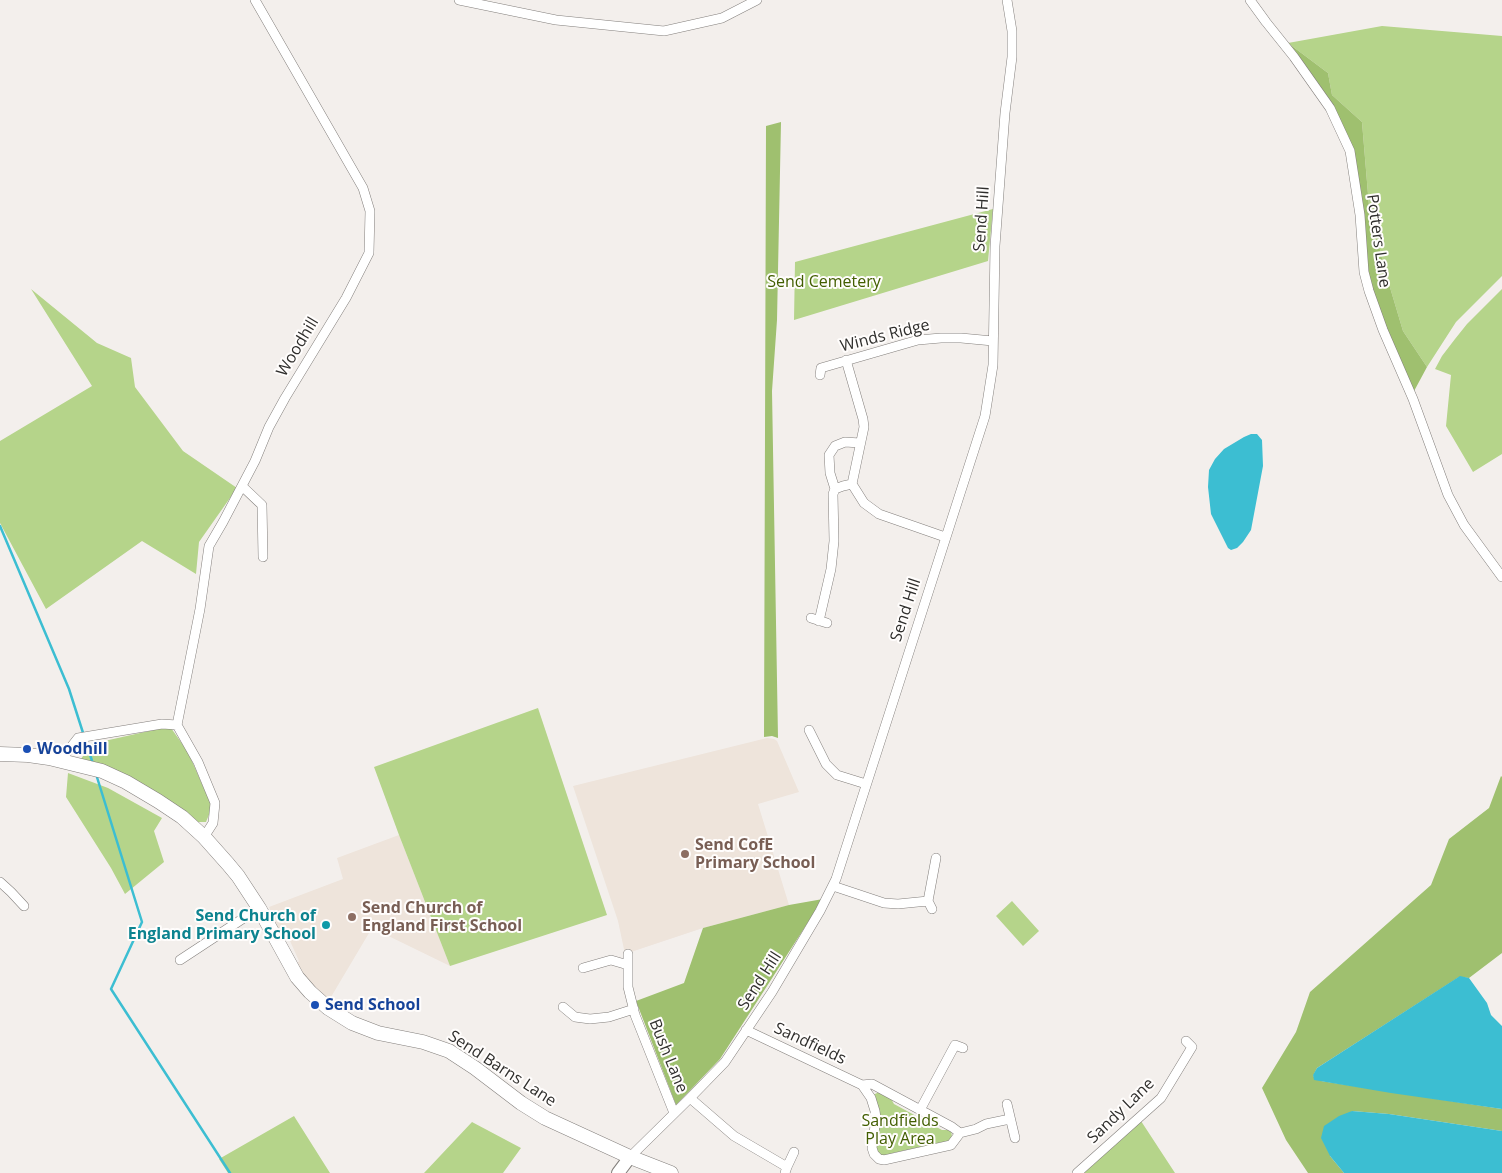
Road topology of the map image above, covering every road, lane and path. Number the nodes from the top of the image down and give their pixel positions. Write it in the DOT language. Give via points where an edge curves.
graph roads {
  1 [pos="255,0"];
  2 [pos="459,0"];
  3 [pos="757,0"];
  4 [pos="1007,0"];
  5 [pos="1250,0"];
  6 [pos="993,341"];
  7 [pos="846,360"];
  8 [pos="820,375"];
  9 [pos="860,443"];
  10 [pos="852,484"];
  11 [pos="242,486"];
  12 [pos="835,489"];
  13 [pos="945,537"];
  14 [pos="263,557"];
  15 [pos="1502,578"];
  16 [pos="819,621"];
  17 [pos="177,725"];
  18 [pos="809,730"];
  19 [pos="0,754"];
  20 [pos="60,761"];
  21 [pos="866,784"];
  22 [pos="204,837"];
  23 [pos="936,858"];
  24 [pos="0,882"];
  25 [pos="839,891"];
  26 [pos="24,906"];
  27 [pos="258,908"];
  28 [pos="628,954"];
  29 [pos="180,960"];
  30 [pos="628,965"];
  31 [pos="583,968"];
  32 [pos="563,1007"];
  33 [pos="634,1009"];
  34 [pos="746,1030"];
  35 [pos="1186,1041"];
  36 [pos="955,1045"];
  37 [pos="862,1085"];
  38 [pos="690,1098"];
  39 [pos="1006,1104"];
  40 [pos="920,1110"];
  41 [pos="674,1113"];
  42 [pos="1010,1119"];
  43 [pos="960,1133"];
  44 [pos="1015,1138"];
  45 [pos="794,1152"];
  46 [pos="630,1157"];
  47 [pos="786,1170"];
  48 [pos="618,1173"];
  49 [pos="671,1173"];
  50 [pos="1077,1173"];
  1 -- 11 [label="street, Woodhill" via="363,188 370,220 368,253 346,298 269,427"];
  2 -- 3 [label="street" via="556,20 664,31 722,18"];
  4 -- 6 [label="street, Send Hill" via="1012,57 995,246"];
  5 -- 15 [label="street, Potters Lane" via="1330,108 1350,151 1369,291 1448,495 1464,525"];
  6 -- 7 [label="street, Winds Ridge" via="961,338 918,340"];
  6 -- 13 [label="street, Send Hill" via="993,365 985,416"];
  7 -- 8 [label="street, Winds Ridge" via="821,368"];
  7 -- 9 [label="street" via="863,419"];
  9 -- 10 [label="street"];
  9 -- 12 [label="street" via="845,442 835,446 829,455"];
  10 -- 12 [label="street"];
  10 -- 13 [label="street" via="864,502 879,514"];
  11 -- 14 [label="street" via="262,505"];
  11 -- 17 [label="street, Woodhill" via="209,546"];
  12 -- 16 [label="street" via="831,569"];
  13 -- 21 [label="street, Send Hill"];
  17 -- 20 [label="street" via="162,724 79,738"];
  17 -- 22 [label="street" via="198,762 215,803 213,823"];
  18 -- 21 [label="street" via="821,756 837,775"];
  19 -- 20 [label="main road, Send Barns Lane"];
  20 -- 22 [label="main road, Send Barns Lane" via="126,782 182,817"];
  21 -- 25 [label="street, Send Hill"];
  22 -- 27 [label="main road, Send Barns Lane" via="238,876"];
  23 -- 25 [label="street" via="930,905 884,903"];
  24 -- 26 [label="street"];
  25 -- 34 [label="street, Send Hill" via="820,911"];
  27 -- 29 [label="street"];
  27 -- 46 [label="main road, Send Barns Lane" via="297,977 328,1008 352,1023 378,1033 449,1051 521,1104"];
  28 -- 30 [label="street, Bush Lane"];
  30 -- 31 [label="street" via="611,960"];
  30 -- 33 [label="street, Bush Lane" via="628,987"];
  32 -- 33 [label="street, Bush Lane" via="575,1017 590,1019"];
  33 -- 41 [label="street, Bush Lane"];
  34 -- 37 [label="street, Sandfields"];
  34 -- 38 [label="street, Send Hill" via="725,1062"];
  35 -- 50 [label="street, Sandy Lane" via="1192,1047 1161,1098"];
  36 -- 40 [label="street"];
  37 -- 40 [label="street, Sandfields" via="872,1084"];
  37 -- 43 [label="street" via="875,1111 872,1148 879,1159 951,1145"];
  38 -- 41 [label="street, Send Hill"];
  38 -- 47 [label="street" via="734,1136"];
  39 -- 42 [label="street"];
  40 -- 43 [label="street, Sandfields"];
  41 -- 46 [label="street, Send Hill"];
  42 -- 43 [label="street"];
  42 -- 44 [label="street"];
  45 -- 47 [label="street"];
  46 -- 48 [label="main road"];
  46 -- 49 [label="main road, Send Barns Lane"];
}
